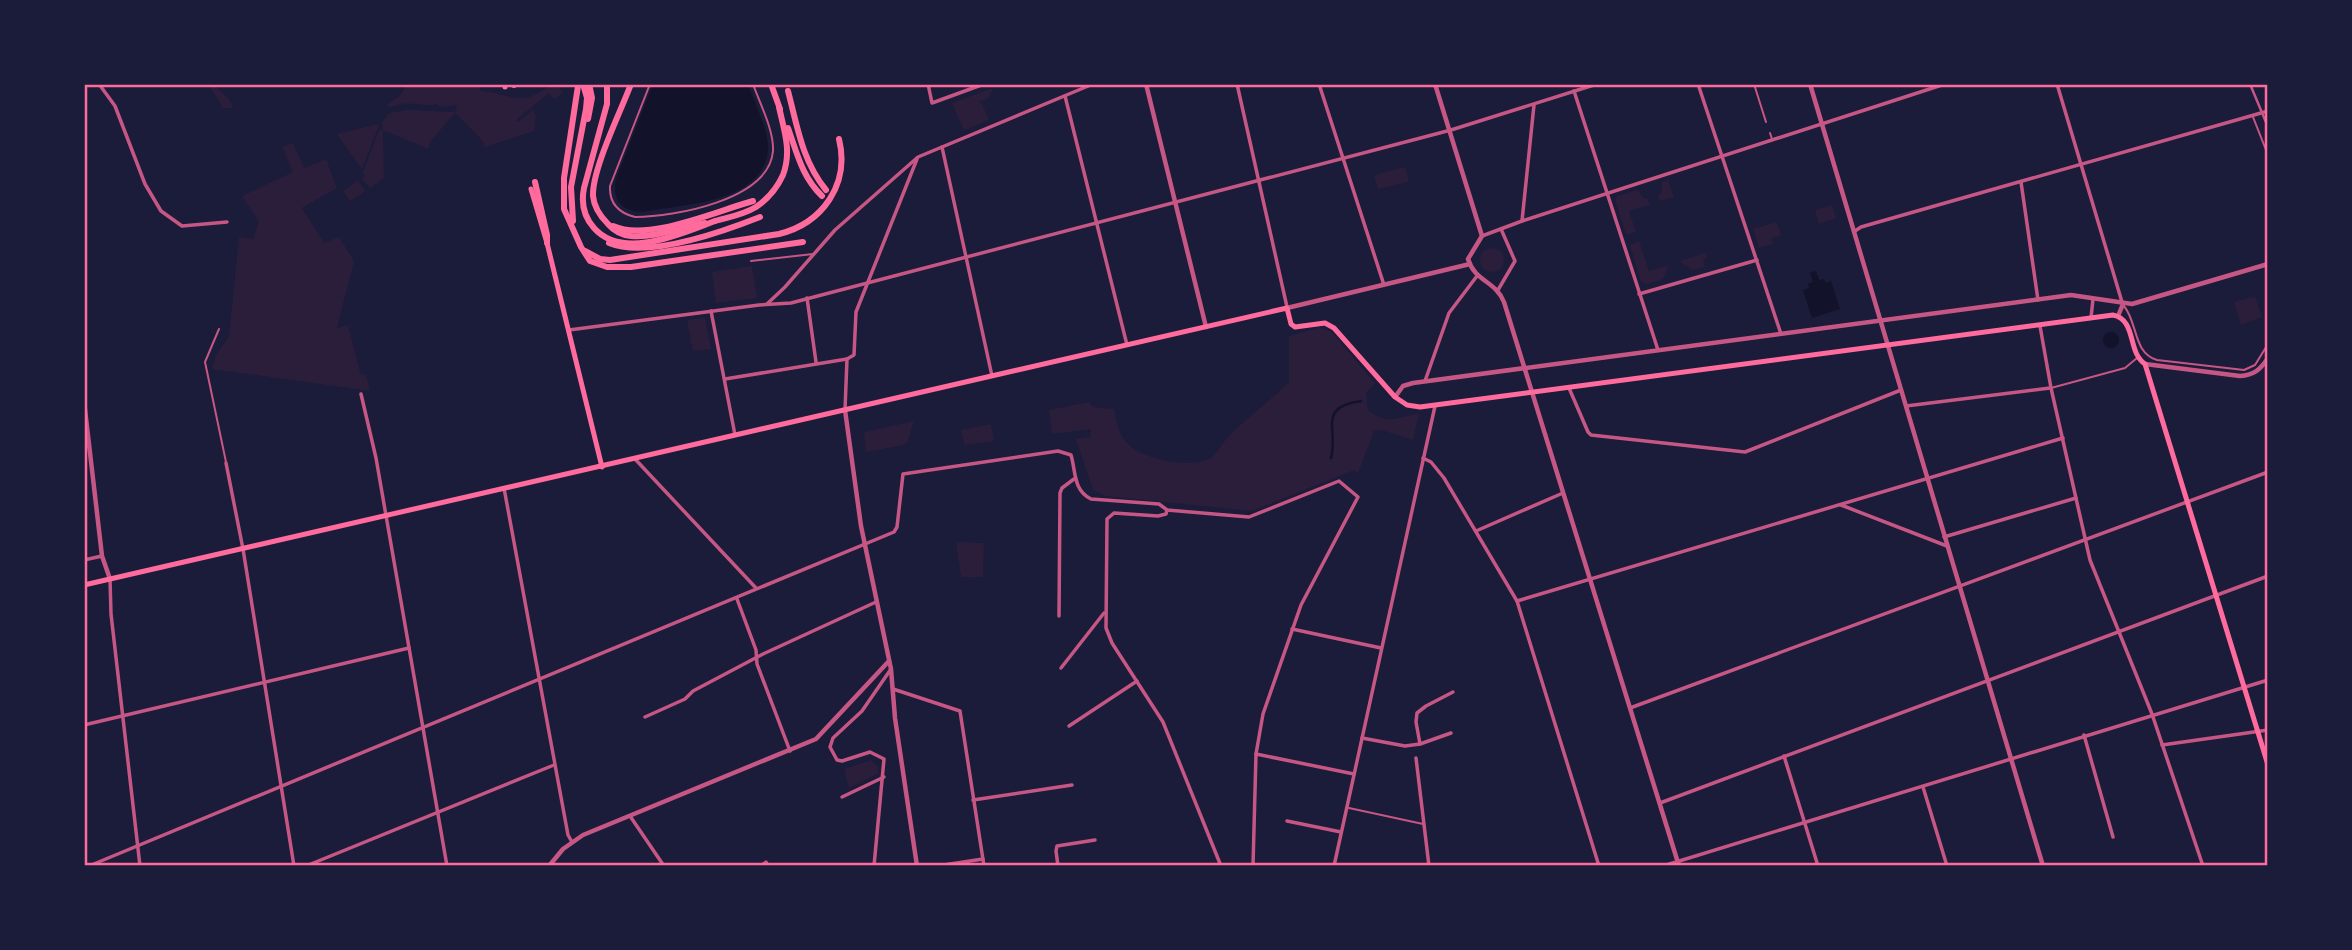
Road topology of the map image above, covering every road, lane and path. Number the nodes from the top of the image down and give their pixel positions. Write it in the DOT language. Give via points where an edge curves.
graph roads {
  1 [pos="99,84"];
  2 [pos="589,84"];
  3 [pos="607,84"];
  4 [pos="632,84"];
  5 [pos="650,84"];
  6 [pos="753,84"];
  7 [pos="771,84"];
  8 [pos="928,84"];
  9 [pos="984,84"];
  10 [pos="1093,84"];
  11 [pos="1146,84"];
  12 [pos="1237,84"];
  13 [pos="1319,84"];
  14 [pos="1435,84"];
  15 [pos="1597,84"];
  16 [pos="1698,84"];
  17 [pos="1754,84"];
  18 [pos="1810,84"];
  19 [pos="1945,84"];
  20 [pos="2057,84"];
  21 [pos="2250,84"];
  22 [pos="581,85"];
  23 [pos="788,90"];
  24 [pos="1574,91"];
  25 [pos="1065,95"];
  26 [pos="1534,104"];
  27 [pos="779,107"];
  28 [pos="2268,111"];
  29 [pos="2262,113"];
  30 [pos="2252,116"];
  31 [pos="1766,122"];
  32 [pos="1822,125"];
  33 [pos="2268,127"];
  34 [pos="1449,129"];
  35 [pos="1770,133"];
  36 [pos="839,139"];
  37 [pos="581,141"];
  38 [pos="1772,141"];
  39 [pos="942,147"];
  40 [pos="605,150"];
  41 [pos="2268,155"];
  42 [pos="1723,156"];
  43 [pos="918,157"];
  44 [pos="1342,158"];
  45 [pos="2082,165"];
  46 [pos="1258,180"];
  47 [pos="2021,181"];
  48 [pos="533,186"];
  49 [pos="584,188"];
  50 [pos="1608,194"];
  51 [pos="753,201"];
  52 [pos="1175,202"];
  53 [pos="760,217"];
  54 [pos="603,220"];
  55 [pos="1522,221"];
  56 [pos="227,222"];
  57 [pos="714,222"];
  58 [pos="1097,222"];
  59 [pos="573,226"];
  60 [pos="1502,229"];
  61 [pos="1855,231"];
  62 [pos="599,233"];
  63 [pos="1482,236"];
  64 [pos="803,242"];
  65 [pos="547,243"];
  66 [pos="581,247"];
  67 [pos="814,253"];
  68 [pos="965,257"];
  69 [pos="1757,260"];
  70 [pos="751,261"];
  71 [pos="1469,264"];
  72 [pos="2268,264"];
  73 [pos="1477,276"];
  74 [pos="867,283"];
  75 [pos="1384,285"];
  76 [pos="1498,290"];
  77 [pos="1639,294"];
  78 [pos="807,298"];
  79 [pos="2093,299"];
  80 [pos="2038,300"];
  81 [pos="766,304"];
  82 [pos="2123,304"];
  83 [pos="1287,308"];
  84 [pos="711,311"];
  85 [pos="2118,316"];
  86 [pos="2091,318"];
  87 [pos="1881,321"];
  88 [pos="2040,326"];
  89 [pos="1206,327"];
  90 [pos="219,329"];
  91 [pos="569,330"];
  92 [pos="1781,334"];
  93 [pos="2268,344"];
  94 [pos="1127,345"];
  95 [pos="1889,346"];
  96 [pos="1658,350"];
  97 [pos="2138,357"];
  98 [pos="2268,358"];
  99 [pos="847,359"];
  100 [pos="817,362"];
  101 [pos="2145,363"];
  102 [pos="1524,368"];
  103 [pos="992,376"];
  104 [pos="724,379"];
  105 [pos="1425,381"];
  106 [pos="1569,388"];
  107 [pos="2051,388"];
  108 [pos="1901,390"];
  109 [pos="1531,393"];
  110 [pos="361,394"];
  111 [pos="1395,397"];
  112 [pos="84,401"];
  113 [pos="1435,406"];
  114 [pos="1906,406"];
  115 [pos="84,408"];
  116 [pos="845,410"];
  117 [pos="734,435"];
  118 [pos="2063,438"];
  119 [pos="1423,458"];
  120 [pos="635,459"];
  121 [pos="226,463"];
  122 [pos="602,467"];
  123 [pos="2268,472"];
  124 [pos="1927,477"];
  125 [pos="1074,479"];
  126 [pos="504,488"];
  127 [pos="1563,493"];
  128 [pos="2076,498"];
  129 [pos="2187,502"];
  130 [pos="1839,504"];
  131 [pos="1167,509"];
  132 [pos="386,515"];
  133 [pos="1476,531"];
  134 [pos="1944,537"];
  135 [pos="2086,541"];
  136 [pos="865,544"];
  137 [pos="1947,546"];
  138 [pos="243,549"];
  139 [pos="102,556"];
  140 [pos="84,560"];
  141 [pos="2268,576"];
  142 [pos="110,579"];
  143 [pos="1590,580"];
  144 [pos="84,585"];
  145 [pos="1960,587"];
  146 [pos="756,588"];
  147 [pos="2216,596"];
  148 [pos="737,599"];
  149 [pos="1517,601"];
  150 [pos="876,602"];
  151 [pos="1105,611"];
  152 [pos="1059,616"];
  153 [pos="1292,629"];
  154 [pos="2118,632"];
  155 [pos="409,648"];
  156 [pos="1381,648"];
  157 [pos="757,658"];
  158 [pos="889,660"];
  159 [pos="1061,668"];
  160 [pos="891,669"];
  161 [pos="539,680"];
  162 [pos="2268,680"];
  163 [pos="1137,681"];
  164 [pos="1988,681"];
  165 [pos="263,682"];
  166 [pos="2244,687"];
  167 [pos="892,689"];
  168 [pos="1453,692"];
  169 [pos="1630,708"];
  170 [pos="2152,714"];
  171 [pos="121,715"];
  172 [pos="645,717"];
  173 [pos="84,725"];
  174 [pos="422,726"];
  175 [pos="1069,726"];
  176 [pos="2258,730"];
  177 [pos="2268,730"];
  178 [pos="1451,733"];
  179 [pos="2084,735"];
  180 [pos="1362,738"];
  181 [pos="1420,744"];
  182 [pos="2162,745"];
  183 [pos="790,751"];
  184 [pos="1256,754"];
  185 [pos="1784,757"];
  186 [pos="2011,757"];
  187 [pos="1416,758"];
  188 [pos="554,765"];
  189 [pos="2268,765"];
  190 [pos="1354,774"];
  191 [pos="884,777"];
  192 [pos="280,785"];
  193 [pos="1072,785"];
  194 [pos="1923,786"];
  195 [pos="842,797"];
  196 [pos="974,800"];
  197 [pos="1660,803"];
  198 [pos="1347,808"];
  199 [pos="438,812"];
  200 [pos="630,816"];
  201 [pos="1287,821"];
  202 [pos="1804,823"];
  203 [pos="1424,824"];
  204 [pos="1341,832"];
  205 [pos="2113,836"];
  206 [pos="1095,840"];
  207 [pos="572,842"];
  208 [pos="137,845"];
  209 [pos="983,859"];
  210 [pos="767,864"];
  211 [pos="1679,864"];
  212 [pos="89,866"];
  213 [pos="140,866"];
  214 [pos="294,866"];
  215 [pos="306,866"];
  216 [pos="447,866"];
  217 [pos="549,866"];
  218 [pos="664,866"];
  219 [pos="761,866"];
  220 [pos="874,866"];
  221 [pos="918,866"];
  222 [pos="937,866"];
  223 [pos="984,866"];
  224 [pos="1058,866"];
  225 [pos="1221,866"];
  226 [pos="1253,866"];
  227 [pos="1334,866"];
  228 [pos="1429,866"];
  229 [pos="1599,866"];
  230 [pos="1663,866"];
  231 [pos="1818,866"];
  232 [pos="1947,866"];
  233 [pos="2043,866"];
  234 [pos="2203,866"];
  1 -- 56 [label="street" via="115,106 145,184 161,211 182,226"];
  2 -- 37 [label="highway" via="592,103"];
  3 -- 49 [label="highway" via="607,104"];
  4 -- 40 [label="highway"];
  5 -- 6 [label="lane" via="610,187 614,205 635,217 722,201 762,177 770,163 772,143"];
  7 -- 27 [label="highway"];
  8 -- 9 [label="street" via="932,103"];
  10 -- 25 [label="street"];
  11 -- 52 [label="street"];
  12 -- 46 [label="street"];
  13 -- 44 [label="street"];
  14 -- 34 [label="street"];
  15 -- 24 [label="street"];
  16 -- 42 [label="street"];
  17 -- 31 [label="lane"];
  18 -- 32 [label="street"];
  19 -- 32 [label="street"];
  20 -- 45 [label="street"];
  21 -- 29 [label="street"];
  22 -- 37 [label="highway" via="587,98"];
  22 -- 59 [label="highway" via="563,190 564,209"];
  23 -- 27 [label="highway" via="805,154 824,193 809,182"];
  24 -- 26 [label="street"];
  24 -- 50 [label="street"];
  25 -- 39 [label="street"];
  25 -- 58 [label="street"];
  26 -- 34 [label="street"];
  26 -- 55 [label="street"];
  27 -- 57 [label="highway" via="788,146 782,177 758,206"];
  28 -- 29 [label="street"];
  29 -- 30 [label="street"];
  29 -- 33 [label="street"];
  30 -- 41 [label="lane"];
  30 -- 45 [label="street"];
  32 -- 38 [label="street"];
  32 -- 61 [label="street"];
  34 -- 44 [label="street"];
  34 -- 63 [label="street"];
  35 -- 38 [label="lane"];
  36 -- 66 [label="highway" via="842,167 835,190 823,209 800,227 610,260 593,257"];
  37 -- 59 [label="highway" via="570,193"];
  38 -- 42 [label="street"];
  39 -- 43 [label="street"];
  39 -- 68 [label="street"];
  40 -- 49 [label="highway"];
  40 -- 54 [label="highway" via="593,190"];
  42 -- 50 [label="street"];
  42 -- 69 [label="street"];
  43 -- 67 [label="street"];
  43 -- 74 [label="street"];
  44 -- 46 [label="street"];
  44 -- 75 [label="street"];
  45 -- 47 [label="street"];
  45 -- 82 [label="street"];
  46 -- 52 [label="street"];
  46 -- 83 [label="street"];
  47 -- 61 [label="street"];
  47 -- 80 [label="street"];
  48 -- 65 [label="highway"];
  49 -- 62 [label="highway" via="585,214"];
  50 -- 55 [label="street"];
  50 -- 77 [label="street"];
  51 -- 54 [label="highway" via="638,231 619,229"];
  52 -- 58 [label="street"];
  52 -- 89 [label="street"];
  53 -- 62 [label="highway" via="643,248 618,246"];
  54 -- 57 [label="highway" via="615,231 632,236"];
  55 -- 60 [label="street"];
  57 -- 62 [label="highway" via="649,242 625,243"];
  58 -- 68 [label="street"];
  58 -- 94 [label="street"];
  59 -- 66 [label="highway"];
  60 -- 63 [label="street"];
  60 -- 76 [label="street" via="1515,261"];
  61 -- 87 [label="street"];
  63 -- 71 [label="street"];
  64 -- 66 [label="highway" via="620,267 594,264"];
  65 -- 91 [label="main road"];
  67 -- 70 [label="lane"];
  67 -- 81 [label="street"];
  68 -- 74 [label="street"];
  68 -- 103 [label="street"];
  69 -- 77 [label="street"];
  69 -- 92 [label="street"];
  71 -- 73 [label="street"];
  71 -- 75 [label="street"];
  72 -- 82 [label="street"];
  73 -- 76 [label="street"];
  73 -- 105 [label="street" via="1449,313"];
  74 -- 78 [label="street"];
  74 -- 99 [label="street" via="856,312 854,355"];
  75 -- 83 [label="street"];
  76 -- 102 [label="street"];
  77 -- 96 [label="street"];
  78 -- 81 [label="street"];
  78 -- 100 [label="street"];
  79 -- 80 [label="street" via="2076,295"];
  79 -- 82 [label="street"];
  79 -- 86 [label="street"];
  80 -- 87 [label="street"];
  81 -- 84 [label="street"];
  82 -- 85 [label="street"];
  82 -- 93 [label="lane" via="2141,349 2155,359 2244,370 2255,365"];
  83 -- 89 [label="main road"];
  83 -- 111 [label="main road" via="1293,326 1325,323 1334,328"];
  84 -- 91 [label="street"];
  84 -- 104 [label="street"];
  85 -- 86 [label="main road"];
  85 -- 97 [label="main road" via="2124,320"];
  86 -- 88 [label="main road"];
  87 -- 92 [label="street"];
  87 -- 95 [label="street"];
  88 -- 95 [label="main road"];
  88 -- 107 [label="street"];
  89 -- 94 [label="main road"];
  90 -- 121 [label="lane" via="205,362"];
  91 -- 122 [label="main road"];
  92 -- 96 [label="street"];
  94 -- 103 [label="main road"];
  95 -- 106 [label="main road"];
  95 -- 108 [label="street"];
  96 -- 102 [label="street"];
  97 -- 101 [label="main road"];
  97 -- 107 [label="lane" via="2125,368"];
  98 -- 101 [label="street" via="2250,376"];
  99 -- 100 [label="street"];
  99 -- 116 [label="street"];
  100 -- 104 [label="street"];
  101 -- 129 [label="main road"];
  102 -- 105 [label="street"];
  102 -- 109 [label="street"];
  103 -- 116 [label="main road"];
  104 -- 117 [label="street"];
  105 -- 111 [label="street" via="1403,386"];
  106 -- 108 [label="street" via="1591,435 1745,452"];
  106 -- 109 [label="main road"];
  107 -- 114 [label="street"];
  107 -- 118 [label="street"];
  108 -- 114 [label="street"];
  109 -- 113 [label="main road"];
  109 -- 127 [label="street"];
  110 -- 132 [label="street"];
  111 -- 113 [label="main road" via="1413,407"];
  112 -- 115 [label="street"];
  113 -- 119 [label="street"];
  114 -- 124 [label="street"];
  115 -- 139 [label="street"];
  116 -- 117 [label="main road"];
  116 -- 136 [label="street"];
  117 -- 120 [label="main road"];
  118 -- 124 [label="street"];
  118 -- 128 [label="street"];
  119 -- 133 [label="street" via="1437,468"];
  119 -- 156 [label="street"];
  120 -- 122 [label="main road"];
  120 -- 146 [label="street"];
  121 -- 138 [label="street"];
  122 -- 126 [label="main road"];
  123 -- 129 [label="street"];
  124 -- 130 [label="street"];
  124 -- 134 [label="street"];
  125 -- 131 [label="street" via="1091,499 1159,504"];
  125 -- 136 [label="street" via="1071,455 1058,451 909,472 901,476 896,530"];
  125 -- 152 [label="street" via="1060,493"];
  126 -- 132 [label="main road"];
  126 -- 161 [label="street"];
  127 -- 133 [label="street"];
  127 -- 143 [label="street"];
  128 -- 134 [label="street"];
  128 -- 135 [label="street"];
  129 -- 135 [label="street"];
  129 -- 147 [label="main road"];
  130 -- 137 [label="street"];
  130 -- 143 [label="street"];
  131 -- 151 [label="street" via="1162,515 1114,513 1107,519"];
  131 -- 153 [label="street" via="1250,517 1339,481 1358,497"];
  132 -- 138 [label="main road"];
  132 -- 155 [label="street"];
  133 -- 149 [label="street"];
  134 -- 137 [label="street"];
  135 -- 145 [label="street"];
  135 -- 154 [label="street"];
  136 -- 146 [label="street"];
  136 -- 150 [label="street"];
  137 -- 145 [label="street"];
  138 -- 142 [label="main road"];
  138 -- 165 [label="street"];
  139 -- 140 [label="street"];
  139 -- 142 [label="street"];
  141 -- 147 [label="street"];
  142 -- 144 [label="main road"];
  142 -- 171 [label="street"];
  143 -- 149 [label="street"];
  143 -- 169 [label="street"];
  145 -- 164 [label="street"];
  145 -- 169 [label="street"];
  146 -- 148 [label="street"];
  147 -- 154 [label="street"];
  147 -- 166 [label="main road"];
  148 -- 157 [label="street"];
  148 -- 161 [label="street"];
  149 -- 229 [label="street"];
  150 -- 157 [label="street"];
  150 -- 158 [label="street"];
  151 -- 159 [label="street"];
  151 -- 163 [label="street" via="1108,635"];
  153 -- 156 [label="street"];
  153 -- 184 [label="street" via="1263,714"];
  154 -- 164 [label="street"];
  154 -- 170 [label="street"];
  155 -- 165 [label="street"];
  155 -- 174 [label="street"];
  156 -- 180 [label="street"];
  157 -- 172 [label="street"];
  157 -- 183 [label="street"];
  158 -- 160 [label="street"];
  158 -- 183 [label="street" via="817,738"];
  160 -- 167 [label="street"];
  160 -- 191 [label="street" via="830,747 842,761 863,753 879,756 884,760"];
  161 -- 174 [label="street"];
  161 -- 188 [label="street"];
  162 -- 166 [label="street"];
  163 -- 175 [label="street"];
  163 -- 225 [label="street" via="1163,722"];
  164 -- 185 [label="street"];
  164 -- 186 [label="street"];
  165 -- 171 [label="street"];
  165 -- 192 [label="street"];
  166 -- 170 [label="street"];
  166 -- 176 [label="main road"];
  167 -- 196 [label="street" via="960,711"];
  167 -- 221 [label="street"];
  168 -- 181 [label="street" via="1417,713"];
  169 -- 197 [label="street"];
  170 -- 179 [label="street"];
  170 -- 182 [label="street"];
  171 -- 173 [label="street"];
  171 -- 208 [label="street"];
  174 -- 192 [label="street"];
  174 -- 199 [label="street"];
  176 -- 177 [label="street"];
  176 -- 182 [label="street"];
  176 -- 189 [label="main road"];
  178 -- 181 [label="street"];
  179 -- 186 [label="street"];
  179 -- 205 [label="street"];
  180 -- 181 [label="street" via="1405,746"];
  180 -- 190 [label="street"];
  182 -- 234 [label="street"];
  183 -- 200 [label="street"];
  184 -- 190 [label="street"];
  184 -- 226 [label="street"];
  185 -- 197 [label="street"];
  185 -- 202 [label="street"];
  186 -- 194 [label="street"];
  186 -- 233 [label="street"];
  187 -- 203 [label="street"];
  188 -- 199 [label="street"];
  188 -- 207 [label="street"];
  190 -- 198 [label="street"];
  191 -- 195 [label="street"];
  191 -- 220 [label="street"];
  192 -- 208 [label="street"];
  192 -- 214 [label="street"];
  193 -- 196 [label="street"];
  194 -- 202 [label="street"];
  194 -- 232 [label="street"];
  196 -- 209 [label="street"];
  197 -- 211 [label="street"];
  198 -- 203 [label="lane"];
  198 -- 204 [label="street"];
  199 -- 215 [label="street"];
  199 -- 216 [label="street"];
  200 -- 207 [label="street"];
  200 -- 218 [label="street"];
  201 -- 204 [label="street"];
  202 -- 211 [label="street"];
  202 -- 231 [label="street"];
  203 -- 228 [label="street"];
  204 -- 227 [label="street"];
  206 -- 224 [label="street" via="1058,846"];
  207 -- 217 [label="street"];
  208 -- 212 [label="street"];
  208 -- 213 [label="street"];
  209 -- 222 [label="street"];
  209 -- 223 [label="street"];
  210 -- 219 [label="street"];
  211 -- 230 [label="street"];
}
